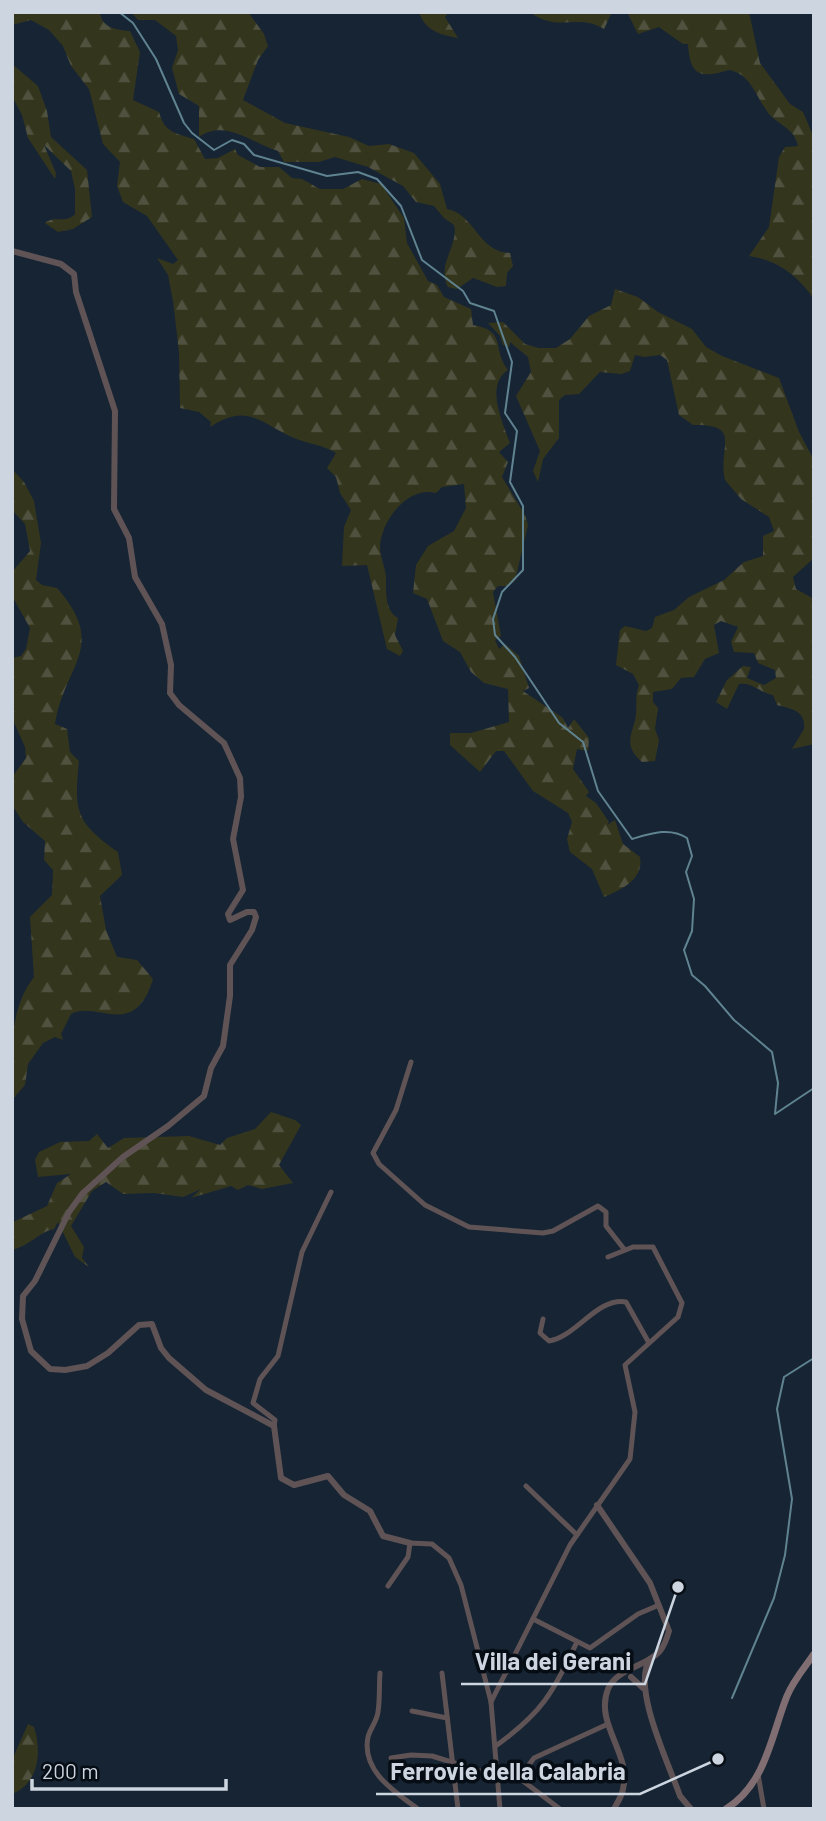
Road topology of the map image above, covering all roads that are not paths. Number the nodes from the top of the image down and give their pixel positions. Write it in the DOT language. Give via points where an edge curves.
graph roads {
  1 [pos="12,251"];
  2 [pos="411,1062"];
  3 [pos="331,1192"];
  4 [pos="624,1249"];
  5 [pos="608,1257"];
  6 [pos="543,1319"];
  7 [pos="649,1343"];
  8 [pos="274,1426"];
  9 [pos="526,1486"];
  10 [pos="597,1505"];
  11 [pos="577,1535"];
  12 [pos="410,1543"];
  13 [pos="388,1586"];
  14 [pos="659,1605"];
  15 [pos="533,1619"];
  16 [pos="577,1642"];
  17 [pos="814,1654"];
  18 [pos="639,1669"];
  19 [pos="380,1673"];
  20 [pos="442,1674"];
  21 [pos="617,1678"];
  22 [pos="633,1678"];
  23 [pos="643,1688"];
  24 [pos="491,1702"];
  25 [pos="412,1711"];
  26 [pos="447,1718"];
  27 [pos="608,1724"];
  28 [pos="497,1745"];
  29 [pos="391,1758"];
  30 [pos="452,1762"];
  31 [pos="498,1773"];
  32 [pos="758,1774"];
  33 [pos="519,1778"];
  34 [pos="550,1806"];
  35 [pos="418,1809"];
  36 [pos="458,1809"];
  37 [pos="500,1809"];
  38 [pos="560,1809"];
  39 [pos="614,1809"];
  40 [pos="691,1809"];
  41 [pos="726,1809"];
  42 [pos="764,1809"];
  1 -- 8 [label="street" via="61,264 74,274 79,304 115,411 114,509 129,538 135,577 162,624 171,665 170,693 224,743 240,778 233,839 244,883 241,897 228,914 230,920 247,912 256,917 230,965 223,1046 204,1096 82,1194 23,1296 22,1320 35,1358 50,1368 65,1370 88,1366 139,1325 152,1324 161,1348 206,1390"];
  2 -- 4 [label="street" via="396,1110 373,1153 408,1191 456,1222 481,1230 528,1234 554,1231 598,1206 606,1212 606,1226"];
  3 -- 8 [label="street" via="302,1252 278,1356 253,1395 253,1403 271,1414"];
  4 -- 5 [label="street"];
  4 -- 7 [label="street" via="653,1247 682,1303 678,1317"];
  6 -- 7 [label="street" via="540,1333 549,1341 557,1340 606,1307 626,1302"];
  7 -- 10 [label="street" via="625,1365 635,1412 630,1459"];
  8 -- 12 [label="street" via="281,1478 294,1485 328,1476 344,1495 370,1511 383,1536"];
  9 -- 11 [label="street"];
  10 -- 11 [label="street"];
  10 -- 14 [label="street" via="650,1583"];
  11 -- 15 [label="street"];
  12 -- 13 [label="street" via="408,1557"];
  12 -- 24 [label="street" via="432,1544 449,1558 461,1585"];
  14 -- 16 [label="street" via="597,1645"];
  14 -- 18 [label="street" via="669,1631 661,1650"];
  15 -- 16 [label="street"];
  15 -- 24 [label="street"];
  16 -- 28 [label="street" via="535,1716"];
  17 -- 32 [label="main road" via="788,1695"];
  18 -- 21 [label="street"];
  18 -- 22 [label="street"];
  18 -- 22 [label="street"];
  18 -- 23 [label="street"];
  19 -- 35 [label="street" via="378,1713 367,1752 371,1766 390,1789"];
  20 -- 26 [label="street"];
  21 -- 22 [label="street"];
  21 -- 27 [label="street" via="605,1703"];
  22 -- 23 [label="street"];
  23 -- 40 [label="street" via="680,1796"];
  24 -- 28 [label="street"];
  25 -- 26 [label="street"];
  26 -- 30 [label="street"];
  27 -- 33 [label="street" via="534,1758"];
  27 -- 39 [label="street" via="624,1769 624,1790"];
  28 -- 31 [label="street"];
  29 -- 30 [label="street" via="411,1755"];
  30 -- 31 [label="street"];
  30 -- 36 [label="street"];
  31 -- 33 [label="street"];
  31 -- 37 [label="street"];
  32 -- 41 [label="main road" via="749,1790"];
  32 -- 42 [label="street"];
  33 -- 34 [label="street"];
  34 -- 38 [label="street"];
}
